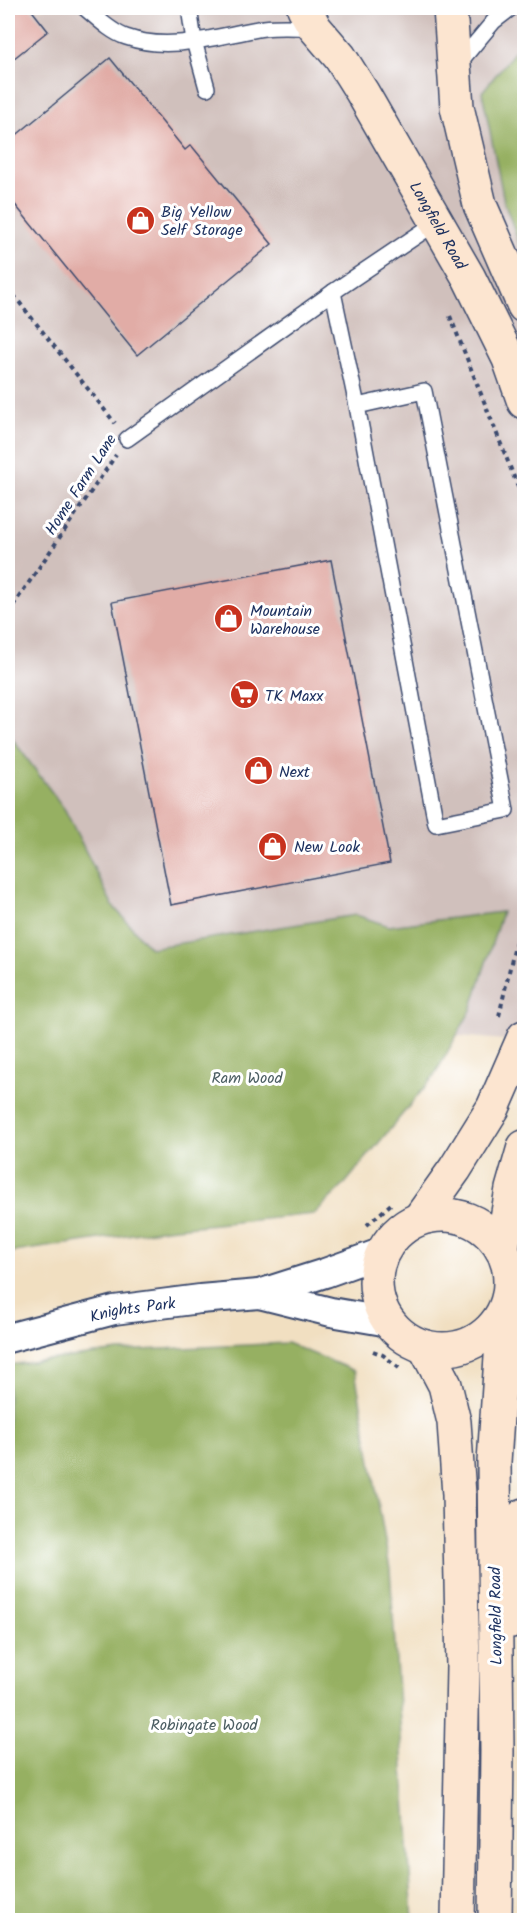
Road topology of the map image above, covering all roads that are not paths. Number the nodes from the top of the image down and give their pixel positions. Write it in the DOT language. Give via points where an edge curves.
graph roads {
  1 [pos="85,8"];
  2 [pos="189,8"];
  3 [pos="450,8"];
  4 [pos="512,8"];
  5 [pos="315,14"];
  6 [pos="194,41"];
  7 [pos="454,69"];
  8 [pos="207,88"];
  9 [pos="437,222"];
  10 [pos="333,292"];
  11 [pos="525,306"];
  12 [pos="525,402"];
  13 [pos="357,406"];
  14 [pos="127,439"];
  15 [pos="525,1037"];
  16 [pos="525,1147"];
  17 [pos="408,1209"];
  18 [pos="374,1239"];
  19 [pos="502,1248"];
  20 [pos="259,1294"];
  21 [pos="504,1312"];
  22 [pos="389,1322"];
  23 [pos="8,1338"];
  24 [pos="425,1347"];
  25 [pos="525,1515"];
  26 [pos="498,1751"];
  27 [pos="458,1920"];
  28 [pos="495,1920"];
  1 -- 6 [label="lane" via="124,37 149,43"];
  2 -- 6 [label="lane"];
  3 -- 7 [label="street"];
  4 -- 7 [label="lane" via="494,21"];
  5 -- 6 [label="lane" via="284,26"];
  5 -- 9 [label="street, Longfield Road" via="327,17 340,57"];
  6 -- 8 [label="lane"];
  7 -- 11 [label="street" via="457,107 480,205"];
  9 -- 10 [label="lane"];
  9 -- 12 [label="street, Longfield Road" via="509,359"];
  10 -- 13 [label="lane"];
  10 -- 14 [label="lane"];
  13 -- 13 [label="lane" via="436,824 506,810 424,391"];
  15 -- 17 [label="street" via="493,1107 455,1169"];
  16 -- 19 [label="street" via="512,1189"];
  17 -- 18 [label="street" via="399,1232"];
  17 -- 19 [label="street" via="475,1222"];
  18 -- 20 [label="street, Knights Park" via="325,1274"];
  18 -- 22 [label="street" via="376,1287"];
  19 -- 21 [label="street" via="510,1269 510,1291"];
  20 -- 22 [label="street, Knights Park"];
  20 -- 23 [label="street, Knights Park" via="114,1310"];
  21 -- 24 [label="street" via="479,1340 444,1350"];
  21 -- 26 [label="street, Longfield Road" via="494,1462"];
  22 -- 24 [label="street" via="405,1338"];
  24 -- 27 [label="street, Longfield Road" via="445,1385 454,1422 458,1485 463,1667"];
  25 -- 26 [label="street"];
  26 -- 28 [label="street, Longfield Road"];
}
